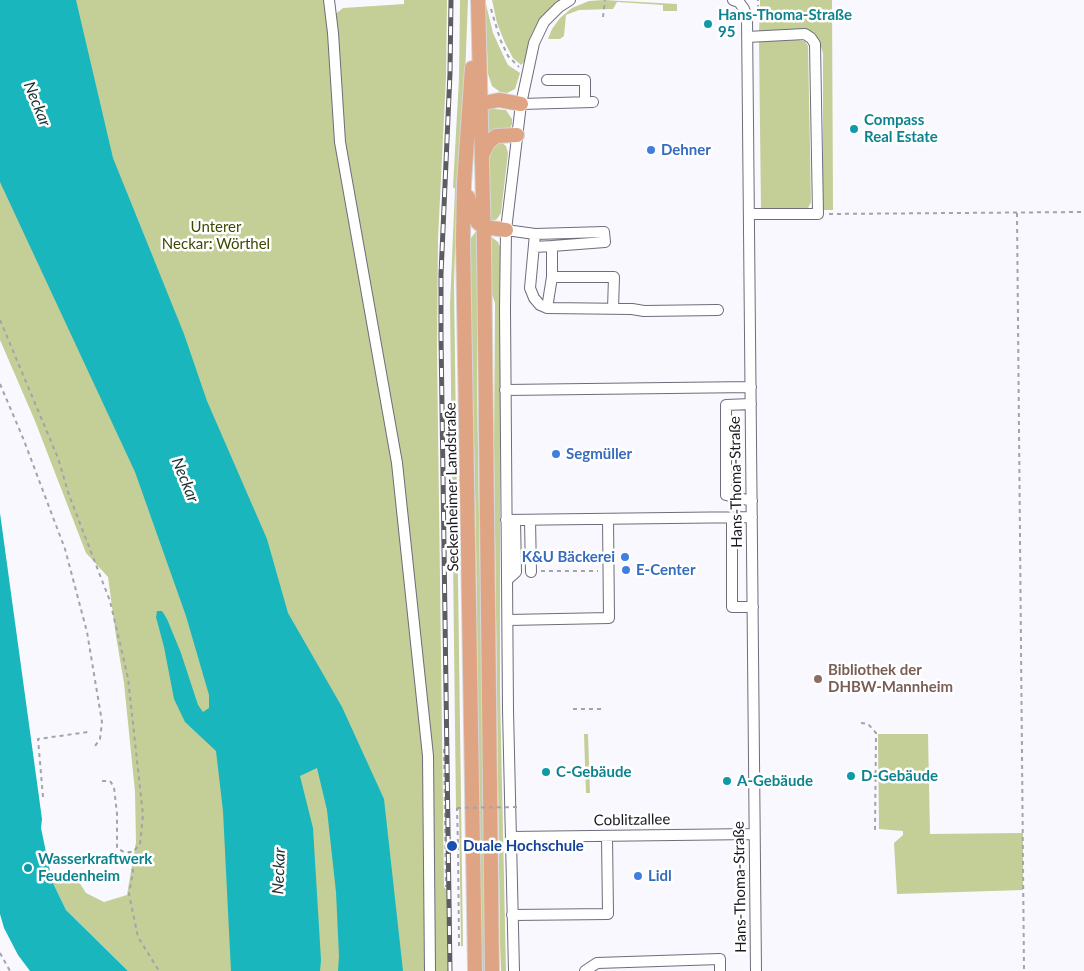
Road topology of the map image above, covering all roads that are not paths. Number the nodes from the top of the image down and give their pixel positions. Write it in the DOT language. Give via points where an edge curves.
graph roads {
  1 [pos="329,0"];
  2 [pos="570,0"];
  3 [pos="733,0"];
  4 [pos="482,3"];
  5 [pos="747,37"];
  6 [pos="480,75"];
  7 [pos="547,80"];
  8 [pos="499,100"];
  9 [pos="521,104"];
  10 [pos="474,105"];
  11 [pos="517,135"];
  12 [pos="481,156"];
  13 [pos="464,184"];
  14 [pos="750,214"];
  15 [pos="484,227"];
  16 [pos="506,230"];
  17 [pos="534,234"];
  18 [pos="534,246"];
  19 [pos="552,246"];
  20 [pos="552,277"];
  21 [pos="547,308"];
  22 [pos="613,308"];
  23 [pos="718,310"];
  24 [pos="751,387"];
  25 [pos="506,390"];
  26 [pos="751,404"];
  27 [pos="752,501"];
  28 [pos="732,517"];
  29 [pos="752,517"];
  30 [pos="608,519"];
  31 [pos="510,520"];
  32 [pos="530,520"];
  33 [pos="532,572"];
  34 [pos="753,607"];
  35 [pos="508,620"];
  36 [pos="754,834"];
  37 [pos="607,836"];
  38 [pos="511,837"];
  39 [pos="512,915"];
  40 [pos="430,971"];
  41 [pos="475,971"];
  42 [pos="492,971"];
  43 [pos="514,971"];
  44 [pos="585,971"];
  45 [pos="720,971"];
  46 [pos="756,971"];
  1 -- 40 [label="street" via="340,142 397,463 428,756"];
  2 -- 9 [label="street" via="544,22 534,43"];
  3 -- 5 [label="street, Hans-Thoma-Straße" via="744,9"];
  4 -- 6 [label="main road, Seckenheimer Landstraße"];
  4 -- 10 [label="main road, Seckenheimer Landstraße" via="474,36"];
  5 -- 14 [label="street, Hans-Thoma-Straße"];
  5 -- 14 [label="street" via="806,34 815,44 818,214"];
  6 -- 8 [label="main road"];
  6 -- 10 [label="main road, Seckenheimer Landstraße"];
  7 -- 9 [label="street" via="585,80 589,102"];
  8 -- 9 [label="main road"];
  8 -- 10 [label="main road"];
  9 -- 11 [label="street"];
  10 -- 12 [label="main road, Seckenheimer Landstraße"];
  10 -- 13 [label="main road, Seckenheimer Landstraße"];
  11 -- 12 [label="main road" via="496,136"];
  11 -- 16 [label="street"];
  12 -- 15 [label="main road, Seckenheimer Landstraße"];
  13 -- 15 [label="main road" via="472,212"];
  13 -- 41 [label="main road, Seckenheimer Landstraße"];
  14 -- 24 [label="street, Hans-Thoma-Straße"];
  15 -- 16 [label="main road"];
  15 -- 42 [label="main road, Seckenheimer Landstraße"];
  16 -- 17 [label="street"];
  16 -- 25 [label="street"];
  17 -- 18 [label="street"];
  17 -- 19 [label="street" via="604,232 605,242"];
  18 -- 19 [label="street"];
  18 -- 21 [label="street" via="530,288 534,298"];
  19 -- 20 [label="street"];
  20 -- 21 [label="street"];
  20 -- 22 [label="street" via="614,277"];
  21 -- 22 [label="street"];
  22 -- 23 [label="street"];
  24 -- 25 [label="street"];
  24 -- 26 [label="street, Hans-Thoma-Straße"];
  25 -- 31 [label="street"];
  26 -- 27 [label="street, Hans-Thoma-Straße"];
  26 -- 27 [label="street" via="726,405 726,495"];
  27 -- 29 [label="street, Hans-Thoma-Straße"];
  28 -- 29 [label="street"];
  28 -- 30 [label="street"];
  28 -- 34 [label="street" via="732,607"];
  29 -- 34 [label="street, Hans-Thoma-Straße"];
  30 -- 32 [label="street"];
  30 -- 35 [label="street" via="609,618"];
  31 -- 32 [label="street"];
  31 -- 35 [label="street"];
  32 -- 33 [label="street"];
  34 -- 36 [label="street, Hans-Thoma-Straße"];
  35 -- 38 [label="street"];
  36 -- 37 [label="street, Coblitzallee"];
  36 -- 46 [label="street, Hans-Thoma-Straße"];
  37 -- 38 [label="street, Coblitzallee"];
  37 -- 39 [label="street" via="608,914"];
  38 -- 39 [label="street"];
  39 -- 43 [label="street"];
  44 -- 45 [label="street" via="597,963 720,959"];
}
